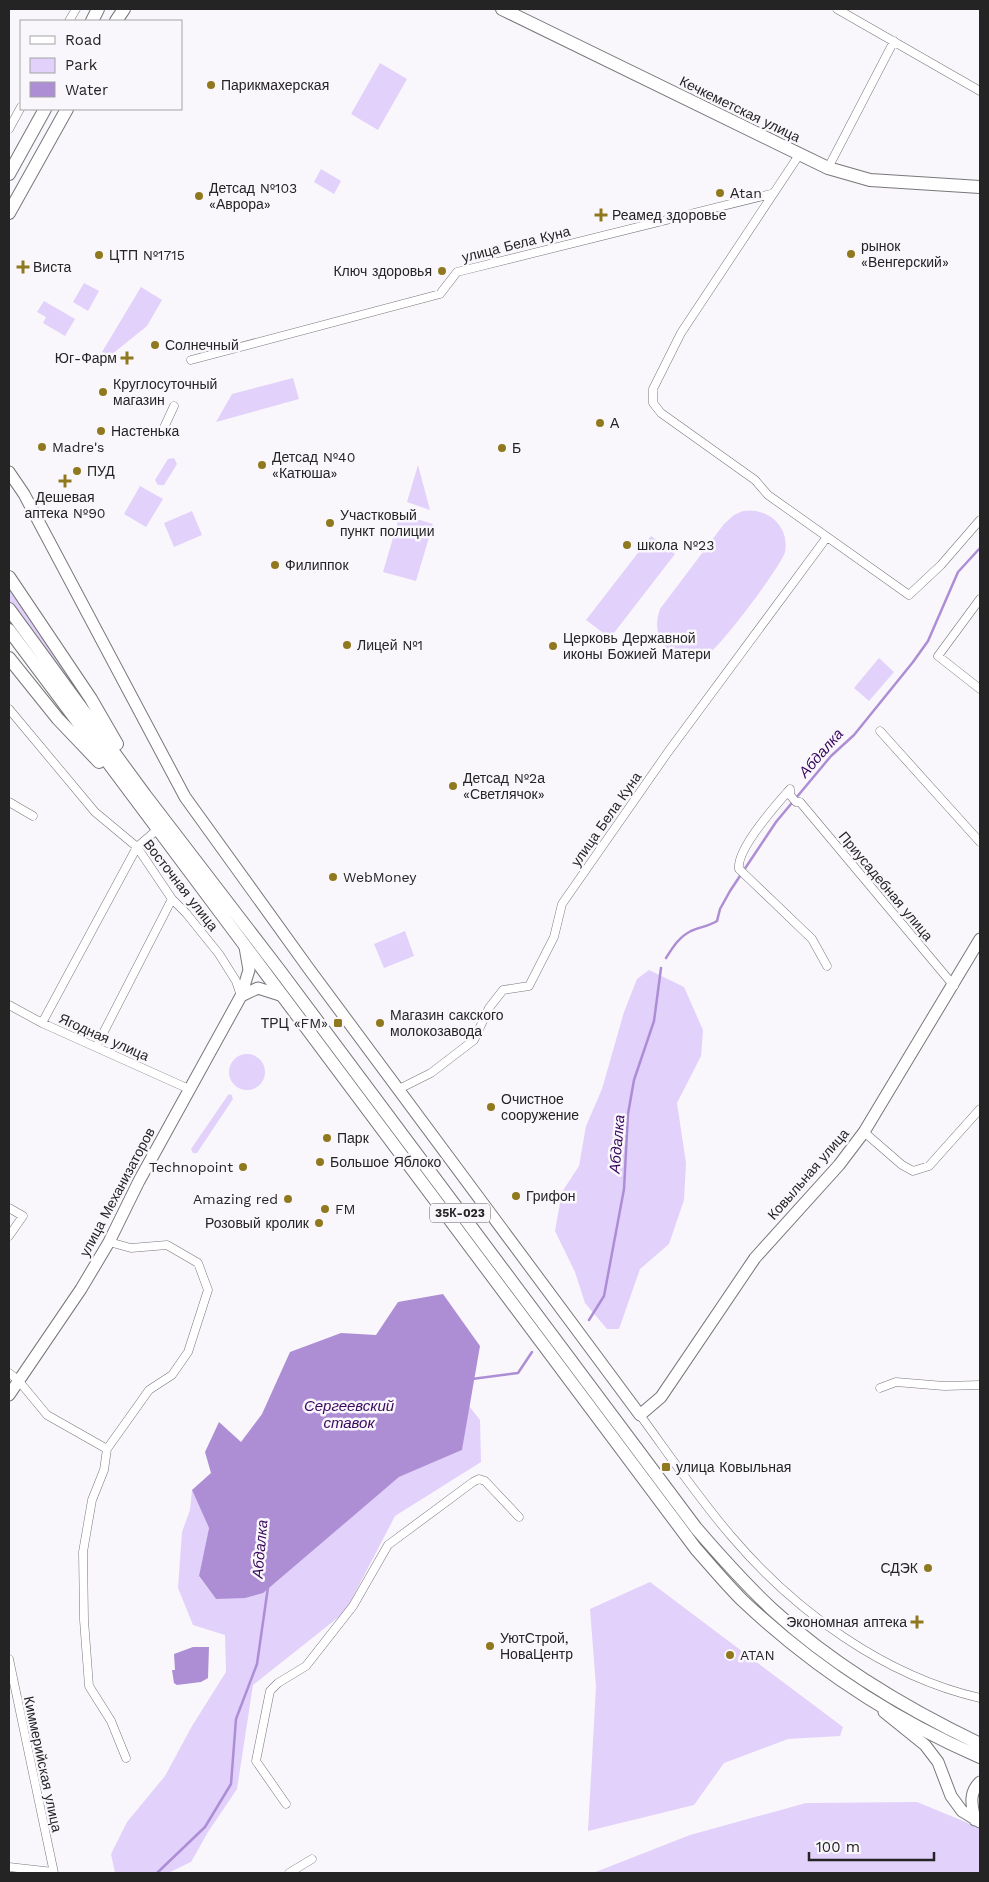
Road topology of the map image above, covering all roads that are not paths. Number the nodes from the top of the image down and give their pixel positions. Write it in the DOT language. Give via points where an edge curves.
graph roads {
  1 [pos="76,9"];
  2 [pos="124,9"];
  3 [pos="502,9"];
  4 [pos="836,9"];
  5 [pos="70,20"];
  6 [pos="117,20"];
  7 [pos="894,41"];
  8 [pos="980,91"];
  9 [pos="20,109"];
  10 [pos="43,110"];
  11 [pos="65,110"];
  12 [pos="9,129"];
  13 [pos="799,155"];
  14 [pos="828,168"];
  15 [pos="9,174"];
  16 [pos="980,187"];
  17 [pos="771,194"];
  18 [pos="9,212"];
  19 [pos="191,360"];
  20 [pos="174,406"];
  21 [pos="161,434"];
  22 [pos="9,472"];
  23 [pos="980,520"];
  24 [pos="827,537"];
  25 [pos="9,577"];
  26 [pos="980,599"];
  27 [pos="9,609"];
  28 [pos="9,630"];
  29 [pos="9,658"];
  30 [pos="980,689"];
  31 [pos="9,710"];
  32 [pos="880,731"];
  33 [pos="126,788"];
  34 [pos="144,794"];
  35 [pos="9,802"];
  36 [pos="33,816"];
  37 [pos="158,829"];
  38 [pos="980,842"];
  39 [pos="137,848"];
  40 [pos="172,899"];
  41 [pos="980,939"];
  42 [pos="244,944"];
  43 [pos="827,966"];
  44 [pos="954,986"];
  45 [pos="241,996"];
  46 [pos="282,996"];
  47 [pos="9,1005"];
  48 [pos="42,1023"];
  49 [pos="96,1046"];
  50 [pos="189,1089"];
  51 [pos="399,1089"];
  52 [pos="980,1109"];
  53 [pos="864,1132"];
  54 [pos="9,1208"];
  55 [pos="9,1236"];
  56 [pos="109,1242"];
  57 [pos="13,1377"];
  58 [pos="980,1385"];
  59 [pos="880,1388"];
  60 [pos="9,1395"];
  61 [pos="640,1416"];
  62 [pos="107,1449"];
  63 [pos="518,1518"];
  64 [pos="9,1659"];
  65 [pos="866,1697"];
  66 [pos="980,1697"];
  67 [pos="980,1744"];
  68 [pos="980,1757"];
  69 [pos="126,1758"];
  70 [pos="980,1782"];
  71 [pos="286,1804"];
  72 [pos="978,1821"];
  73 [pos="312,1859"];
  74 [pos="9,1867"];
  75 [pos="54,1873"];
  76 [pos="289,1873"];
  1 -- 5 [label="street"];
  2 -- 6 [label="main road"];
  3 -- 13 [label="main road, Кечкеметская улица"];
  4 -- 7 [label="street"];
  7 -- 8 [label="street"];
  7 -- 14 [label="street"];
  9 -- 12 [label="street"];
  10 -- 15 [label="main road"];
  11 -- 18 [label="main road"];
  13 -- 14 [label="main road, Кечкеметская улица"];
  13 -- 17 [label="street"];
  14 -- 16 [label="main road, Кечкеметская улица" via="870,180"];
  17 -- 19 [label="street, улица Бела Куна" via="457,272 440,294"];
  17 -- 24 [label="street" via="682,333 652,395 657,409"];
  20 -- 21 [label="street"];
  22 -- 51 [label="street" via="24,494 185,797"];
  23 -- 24 [label="street" via="941,565 909,595"];
  24 -- 51 [label="street, улица Бела Куна" via="668,752 562,904 554,937 528,986 503,990 489,1008 474,1040 431,1073"];
  25 -- 34 [label="main road" via="91,698"];
  26 -- 30 [label="street" via="938,656"];
  27 -- 34 [label="main road, 35К-023"];
  28 -- 33 [label="main road, 35К-023"];
  29 -- 33 [label="main road" via="58,719"];
  31 -- 39 [label="street, Восточная улица" via="95,812"];
  32 -- 38 [label="street"];
  33 -- 37 [label="main road, 35К-023"];
  34 -- 67 [label="main road, 35К-023" via="690,1520 736,1575 828,1655 889,1696"];
  35 -- 36 [label="street"];
  37 -- 39 [label="street"];
  37 -- 42 [label="main road, 35К-023"];
  39 -- 40 [label="street, Восточная улица"];
  39 -- 48 [label="street"];
  40 -- 45 [label="street, Восточная улица" via="219,954 236,981"];
  40 -- 49 [label="street"];
  41 -- 44 [label="street, Ковыльная улица"];
  42 -- 45 [label="street, улица Механизаторов" via="249,970"];
  42 -- 46 [label="main road, 35К-023"];
  43 -- 44 [label="street, Приусадебная улица" via="812,939 742,873 739,863 753,834 790,789 790,795"];
  44 -- 53 [label="street, Ковыльная улица"];
  45 -- 46 [label="street" via="258,988"];
  45 -- 50 [label="street, улица Механизаторов"];
  46 -- 65 [label="main road, 35К-023" via="687,1538 742,1599 783,1636"];
  47 -- 48 [label="street, Ягодная улица"];
  48 -- 49 [label="street, Ягодная улица"];
  49 -- 50 [label="street, Ягодная улица"];
  50 -- 56 [label="street, улица Механизаторов"];
  51 -- 61 [label="street"];
  52 -- 53 [label="street" via="930,1166 913,1171"];
  53 -- 61 [label="street, Ковыльная улица" via="839,1165 755,1258 661,1397"];
  54 -- 55 [label="street" via="23,1216"];
  56 -- 57 [label="street, улица Механизаторов" via="81,1289"];
  56 -- 62 [label="street" via="131,1248 167,1245 198,1263 208,1290 185,1358 172,1375 148,1390"];
  57 -- 60 [label="street, улица Механизаторов"];
  57 -- 62 [label="street" via="47,1415"];
  58 -- 59 [label="street" via="896,1382"];
  61 -- 66 [label="street" via="732,1537 796,1602 862,1648 903,1670 940,1686"];
  62 -- 69 [label="street" via="104,1470 92,1500 83,1552 84,1620 89,1686 111,1721"];
  63 -- 71 [label="street" via="480,1479 388,1545 353,1606 306,1666 270,1691 256,1761"];
  64 -- 75 [label="street, Киммерийская улица"];
  65 -- 68 [label="main road, 35К-023" via="922,1730"];
  65 -- 72 [label="street" via="925,1745 938,1762 951,1796 962,1811"];
  70 -- 72 [label="street" via="972,1792 971,1805"];
  73 -- 76 [label="street"];
  74 -- 75 [label="street"];
}
